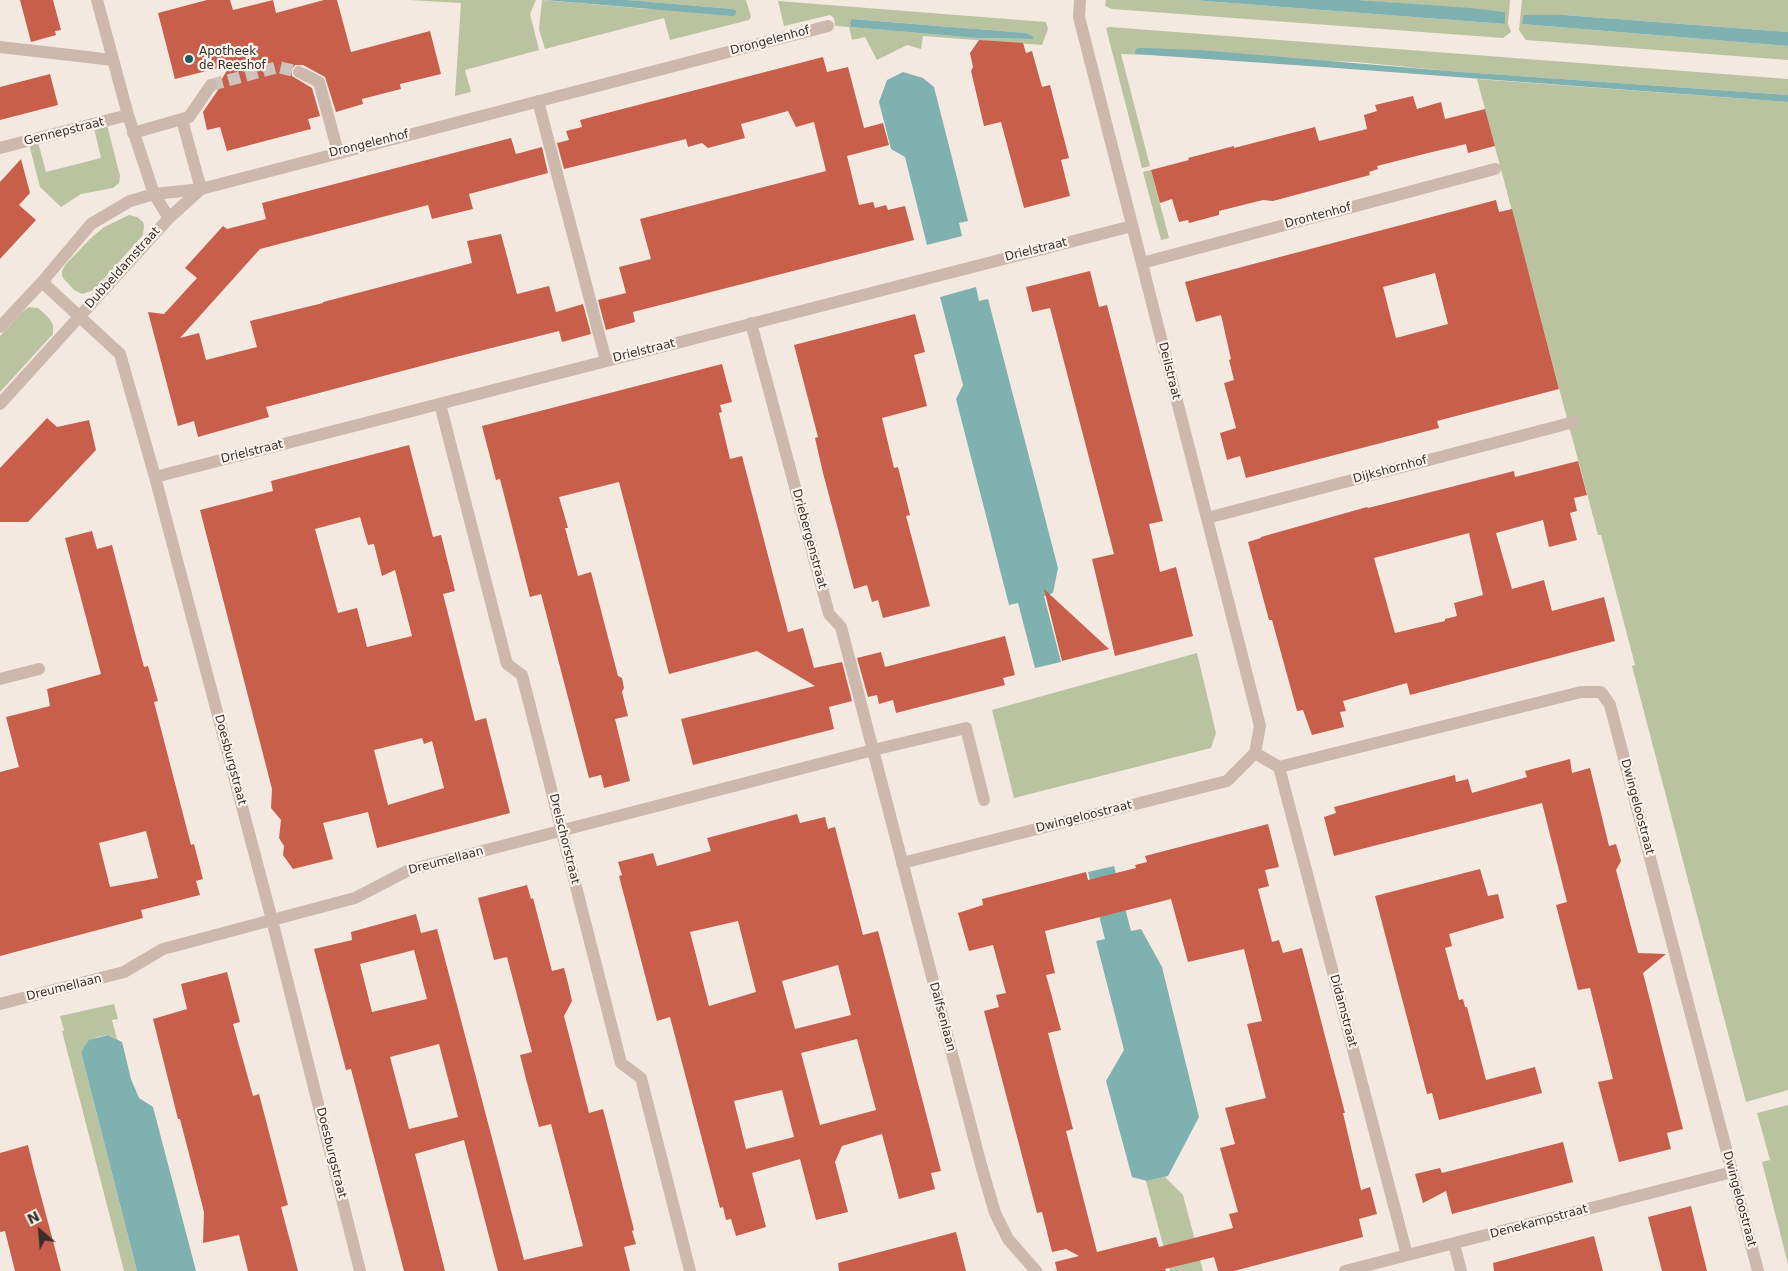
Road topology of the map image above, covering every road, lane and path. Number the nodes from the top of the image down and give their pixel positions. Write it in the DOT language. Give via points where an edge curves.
graph roads {
  1 [pos="97,0"];
  2 [pos="1080,0"];
  3 [pos="828,26"];
  4 [pos="0,47"];
  5 [pos="113,60"];
  6 [pos="298,72"];
  7 [pos="211,85"];
  8 [pos="538,101"];
  9 [pos="128,116"];
  10 [pos="182,120"];
  11 [pos="133,133"];
  12 [pos="0,148"];
  13 [pos="338,152"];
  14 [pos="1495,169"];
  15 [pos="200,189"];
  16 [pos="154,194"];
  17 [pos="170,218"];
  18 [pos="1132,226"];
  19 [pos="1142,263"];
  20 [pos="42,282"];
  21 [pos="80,316"];
  22 [pos="751,323"];
  23 [pos="0,327"];
  24 [pos="606,361"];
  25 [pos="0,404"];
  26 [pos="440,404"];
  27 [pos="1574,422"];
  28 [pos="156,477"];
  29 [pos="1206,518"];
  30 [pos="39,669"];
  31 [pos="0,679"];
  32 [pos="873,750"];
  33 [pos="1255,753"];
  34 [pos="1280,767"];
  35 [pos="984,800"];
  36 [pos="562,831"];
  37 [pos="902,863"];
  38 [pos="272,920"];
  39 [pos="0,1004"];
  40 [pos="1732,1172"];
  41 [pos="1454,1244"];
  42 [pos="1407,1255"];
  43 [pos="1034,1270"];
  44 [pos="360,1271"];
  45 [pos="690,1271"];
  46 [pos="1345,1271"];
  47 [pos="1461,1271"];
  48 [pos="1758,1271"];
  1 -- 5 [label="street"];
  2 -- 18 [label="street, Deilstraat" via="1079,17"];
  3 -- 8 [label="street, Drongelenhof"];
  4 -- 5 [label="street"];
  5 -- 9 [label="street"];
  6 -- 13 [label="street" via="319,82"];
  7 -- 10 [label="street" via="189,118"];
  8 -- 13 [label="street, Drongelenhof"];
  8 -- 24 [label="street"];
  9 -- 11 [label="street"];
  9 -- 12 [label="street, Gennepstraat"];
  10 -- 11 [label="street"];
  10 -- 15 [label="street"];
  11 -- 16 [label="street"];
  13 -- 15 [label="street, Drongelenhof"];
  14 -- 19 [label="street, Drontenhof"];
  15 -- 16 [label="street, Drongelenhof"];
  15 -- 17 [label="street, Drongelenhof"];
  16 -- 17 [label="street, Dubbeldamstraat"];
  16 -- 20 [label="street" via="130,201 92,224"];
  17 -- 21 [label="street, Dubbeldamstraat"];
  18 -- 19 [label="street, Deilstraat"];
  18 -- 22 [label="street, Drielstraat"];
  19 -- 29 [label="street, Deilstraat"];
  20 -- 21 [label="street, Doesburgstraat"];
  20 -- 23 [label="street"];
  21 -- 25 [label="street, Dubbeldamstraat"];
  21 -- 28 [label="street, Doesburgstraat" via="120,354"];
  22 -- 24 [label="street, Drielstraat"];
  22 -- 32 [label="street, Driebergenstraat" via="829,614 841,628"];
  24 -- 26 [label="street, Drielstraat"];
  26 -- 28 [label="street, Drielstraat"];
  26 -- 36 [label="street, Dreischorstraat" via="507,664 522,675"];
  27 -- 29 [label="street, Dijkshornhof"];
  28 -- 38 [label="street, Doesburgstraat"];
  29 -- 33 [label="street, Deilstraat" via="1260,726"];
  30 -- 31 [label="street"];
  32 -- 35 [label="street, Dreumellaan" via="966,728"];
  32 -- 36 [label="street, Dreumellaan"];
  32 -- 37 [label="street, Dalfsenlaan"];
  33 -- 34 [label="street"];
  33 -- 37 [label="street, Dwingeloostraat" via="1227,781"];
  34 -- 40 [label="street, Dwingeloostraat" via="1581,692 1600,692 1610,705"];
  34 -- 42 [label="street, Didamstraat"];
  36 -- 38 [label="street, Dreumellaan" via="410,870 355,898"];
  36 -- 45 [label="street, Dreischorstraat" via="621,1062 641,1078"];
  37 -- 43 [label="street, Dalfsenlaan" via="995,1213 1008,1239"];
  38 -- 39 [label="street, Dreumellaan" via="163,949 124,972"];
  38 -- 44 [label="street, Doesburgstraat"];
  40 -- 41 [label="street, Denekampstraat"];
  40 -- 48 [label="street, Dwingeloostraat"];
  41 -- 42 [label="street, Denekampstraat"];
  41 -- 47 [label="street"];
  42 -- 46 [label="street, Denekampstraat"];
}
